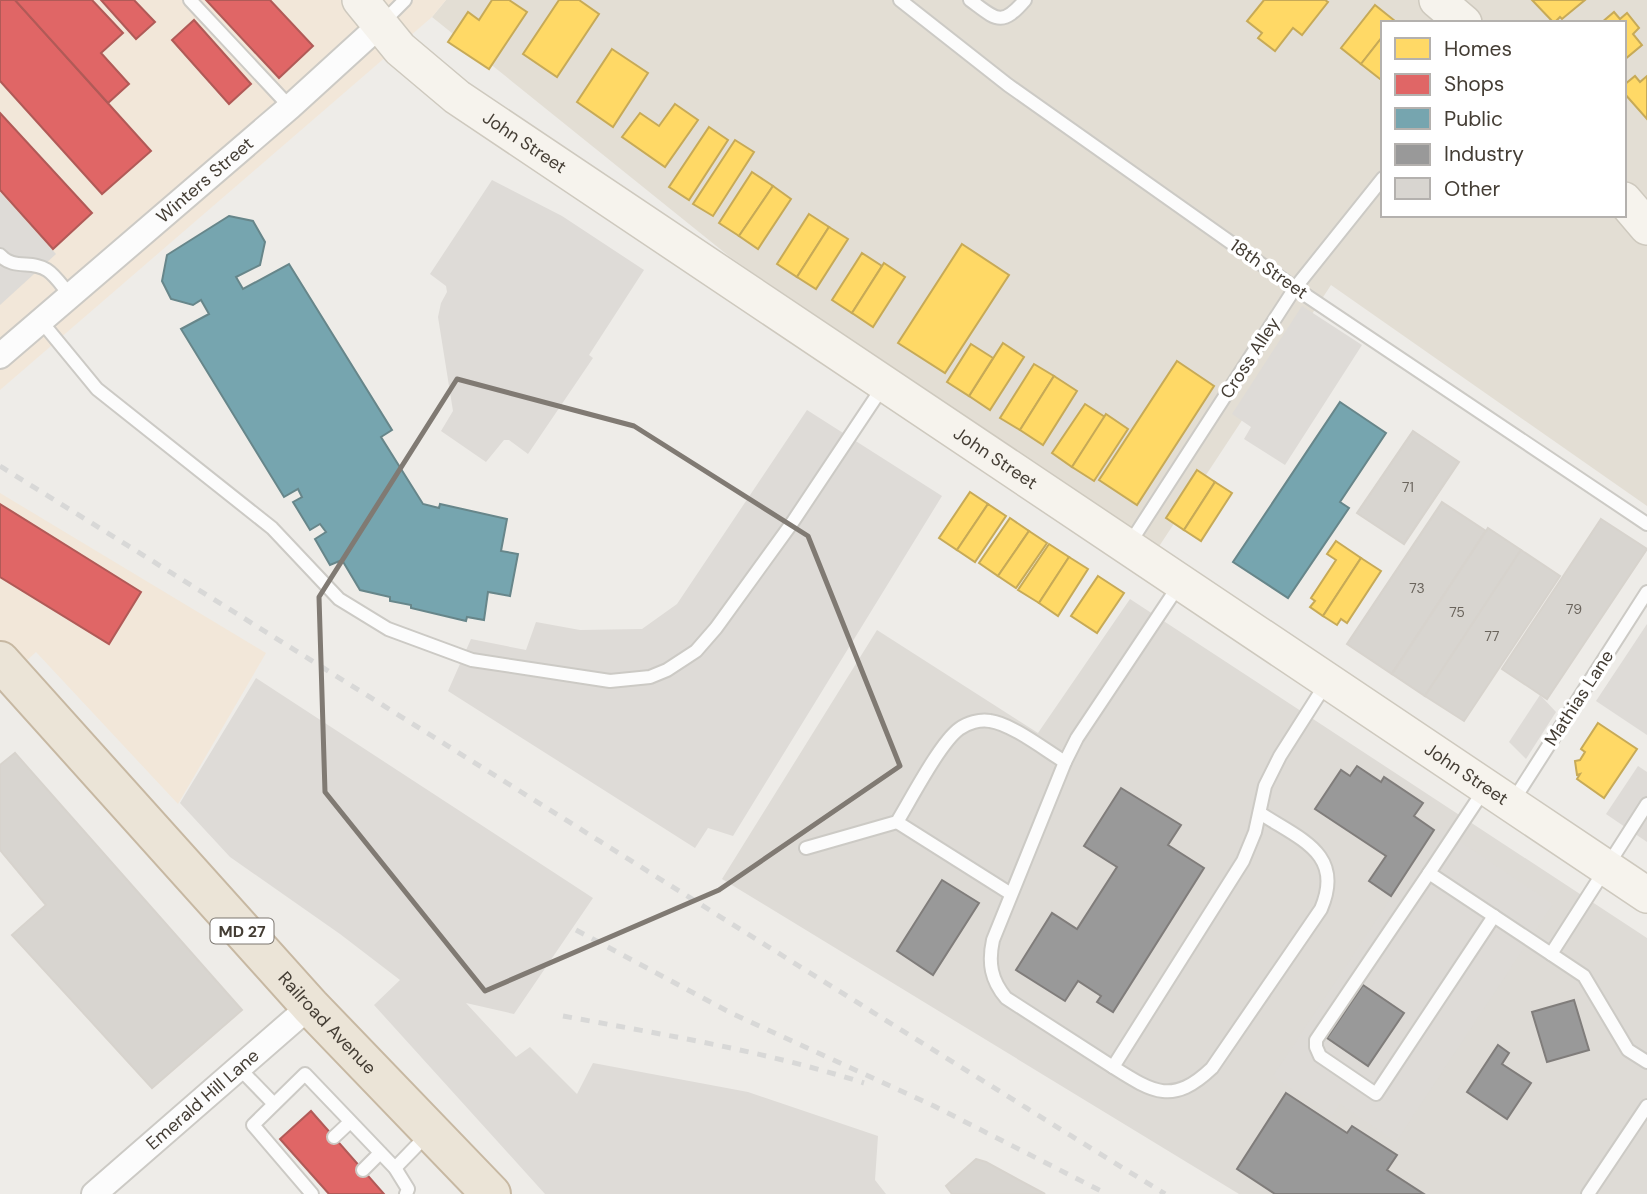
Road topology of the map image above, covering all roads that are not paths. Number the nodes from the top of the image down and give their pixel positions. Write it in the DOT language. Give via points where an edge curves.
graph roads {
  1 [pos="190,0"];
  2 [pos="405,0"];
  3 [pos="900,0"];
  4 [pos="970,0"];
  5 [pos="1025,0"];
  6 [pos="1437,0"];
  7 [pos="370,13"];
  8 [pos="1462,21"];
  9 [pos="290,107"];
  10 [pos="1381,180"];
  11 [pos="1626,202"];
  12 [pos="1647,227"];
  13 [pos="0,255"];
  14 [pos="1295,288"];
  15 [pos="69,294"];
  16 [pos="41,321"];
  17 [pos="6,347"];
  18 [pos="885,384"];
  19 [pos="1647,524"];
  20 [pos="1128,547"];
  21 [pos="1181,582"];
  22 [pos="1647,592"];
  23 [pos="0,661"];
  24 [pos="1327,681"];
  25 [pos="1065,762"];
  26 [pos="1499,795"];
  27 [pos="1647,804"];
  28 [pos="1260,813"];
  29 [pos="897,822"];
  30 [pos="806,848"];
  31 [pos="1605,867"];
  32 [pos="1429,873"];
  33 [pos="1011,894"];
  34 [pos="1647,895"];
  35 [pos="1494,916"];
  36 [pos="1551,954"];
  37 [pos="310,1006"];
  38 [pos="1647,1062"];
  39 [pos="1113,1067"];
  40 [pos="239,1068"];
  41 [pos="274,1104"];
  42 [pos="1647,1106"];
  43 [pos="350,1122"];
  44 [pos="431,1132"];
  45 [pos="334,1137"];
  46 [pos="380,1153"];
  47 [pos="395,1168"];
  48 [pos="363,1170"];
  49 [pos="94,1194"];
  50 [pos="312,1194"];
  51 [pos="406,1194"];
  52 [pos="491,1194"];
  53 [pos="1588,1194"];
  1 -- 9 [label="lane"];
  2 -- 7 [label="lane, Winters Street"];
  3 -- 14 [label="lane, 18th Street" via="1008,85"];
  4 -- 5 [label="lane" via="1000,20"];
  6 -- 8 [label="street"];
  7 -- 9 [label="street, Winters Street"];
  7 -- 18 [label="street, John Street" via="413,62 457,97"];
  9 -- 15 [label="street, Winters Street"];
  10 -- 14 [label="lane, Cross Alley"];
  11 -- 12 [label="street"];
  13 -- 15 [label="lane" via="18,265 48,271"];
  14 -- 19 [label="lane, 18th Street"];
  14 -- 20 [label="lane, Cross Alley"];
  15 -- 16 [label="street, Winters Street"];
  16 -- 17 [label="street, Winters Street"];
  16 -- 18 [label="lane" via="97,388 272,528 339,599 388,629 472,660 610,681 650,677 696,651 792,523"];
  18 -- 20 [label="street, John Street"];
  20 -- 21 [label="street, John Street"];
  21 -- 24 [label="street, John Street"];
  21 -- 25 [label="lane"];
  22 -- 26 [label="lane, Mathias Lane"];
  23 -- 37 [label="highway, Railroad Avenue / MD 27"];
  24 -- 26 [label="street, John Street"];
  24 -- 28 [label="lane" via="1280,756 1265,786"];
  25 -- 29 [label="lane" via="1006,726 975,722 948,739"];
  25 -- 33 [label="lane"];
  26 -- 31 [label="street, John Street"];
  26 -- 32 [label="lane, Mathias Lane"];
  27 -- 31 [label="lane"];
  28 -- 39 [label="lane" via="1242,861"];
  28 -- 39 [label="lane" via="1316,850 1325,862 1328,893 1321,909 1212,1068 1196,1083 1180,1091 1161,1091 1143,1086"];
  29 -- 30 [label="lane"];
  29 -- 33 [label="lane"];
  31 -- 34 [label="street, John Street"];
  31 -- 36 [label="lane"];
  32 -- 35 [label="lane"];
  32 -- 35 [label="lane, Mathias Lane" via="1316,1040 1320,1056 1376,1094"];
  33 -- 39 [label="lane" via="990,956 997,987 1006,998"];
  35 -- 36 [label="lane"];
  36 -- 38 [label="lane" via="1584,976 1628,1050"];
  37 -- 40 [label="street, Emerald Hill Lane"];
  37 -- 44 [label="highway, Railroad Avenue / MD 27"];
  40 -- 41 [label="lane"];
  40 -- 49 [label="street, Emerald Hill Lane"];
  41 -- 43 [label="lane" via="305,1074"];
  41 -- 50 [label="lane" via="253,1125 299,1170"];
  42 -- 53 [label="lane"];
  43 -- 45 [label="lane"];
  43 -- 46 [label="lane"];
  44 -- 47 [label="lane"];
  44 -- 52 [label="highway, Railroad Avenue / MD 27"];
  46 -- 47 [label="lane"];
  46 -- 48 [label="lane"];
  47 -- 51 [label="lane" via="408,1189"];
}
